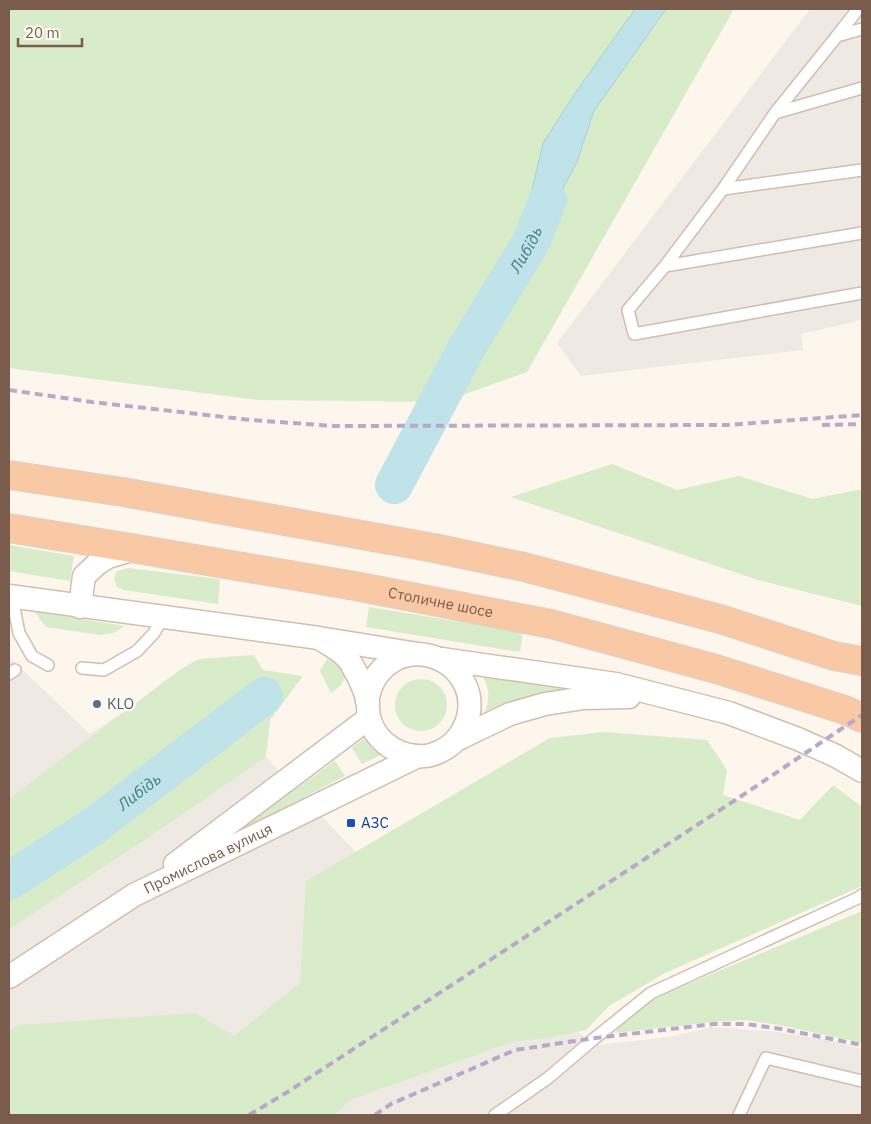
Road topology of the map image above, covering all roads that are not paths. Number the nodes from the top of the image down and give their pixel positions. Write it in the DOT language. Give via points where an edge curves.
graph roads {
  1 [pos="858,9"];
  2 [pos="862,29"];
  3 [pos="837,36"];
  4 [pos="862,88"];
  5 [pos="775,113"];
  6 [pos="862,170"];
  7 [pos="723,189"];
  8 [pos="862,233"];
  9 [pos="665,266"];
  10 [pos="862,293"];
  11 [pos="9,475"];
  12 [pos="9,528"];
  13 [pos="137,549"];
  14 [pos="10,597"];
  15 [pos="80,607"];
  16 [pos="163,617"];
  17 [pos="319,638"];
  18 [pos="418,654"];
  19 [pos="442,659"];
  20 [pos="862,661"];
  21 [pos="48,665"];
  22 [pos="82,668"];
  23 [pos="662,696"];
  24 [pos="368,710"];
  25 [pos="862,718"];
  26 [pos="456,740"];
  27 [pos="418,756"];
  28 [pos="862,770"];
  29 [pos="134,895"];
  30 [pos="862,895"];
  31 [pos="9,977"];
  32 [pos="862,1081"];
  33 [pos="495,1115"];
  34 [pos="739,1115"];
  1 -- 3 [label="lane"];
  2 -- 3 [label="lane"];
  3 -- 5 [label="lane"];
  4 -- 5 [label="lane"];
  5 -- 7 [label="lane"];
  6 -- 7 [label="lane"];
  7 -- 9 [label="lane"];
  8 -- 9 [label="lane"];
  9 -- 10 [label="lane" via="628,310 634,334"];
  11 -- 20 [label="highway" via="151,497 524,567 720,619 834,656"];
  12 -- 13 [label="highway, Столичне шосе"];
  13 -- 15 [label="street" via="108,556 84,576"];
  13 -- 25 [label="highway, Столичне шосе" via="552,624 716,669"];
  14 -- 15 [label="street"];
  14 -- 21 [label="lane" via="19,633 32,656"];
  15 -- 16 [label="street"];
  16 -- 17 [label="street"];
  16 -- 22 [label="lane" via="154,633 137,651 104,670"];
  17 -- 18 [label="street"];
  17 -- 24 [label="street" via="339,650 353,665"];
  18 -- 19 [label="street"];
  18 -- 24 [label="street" via="403,656 378,673 371,686"];
  19 -- 23 [label="street" via="616,684"];
  19 -- 26 [label="street" via="464,681 469,696 470,712"];
  23 -- 26 [label="street" via="584,698 545,704 510,714"];
  23 -- 28 [label="street" via="729,713 798,739"];
  24 -- 27 [label="street" via="374,730 382,741 393,749"];
  24 -- 29 [label="street"];
  26 -- 27 [label="street" via="446,749"];
  27 -- 29 [label="street, Промислова вулиця"];
  29 -- 31 [label="street, Промислова вулиця"];
  30 -- 33 [label="lane" via="651,993 548,1078"];
  32 -- 34 [label="lane" via="766,1058"];
}
